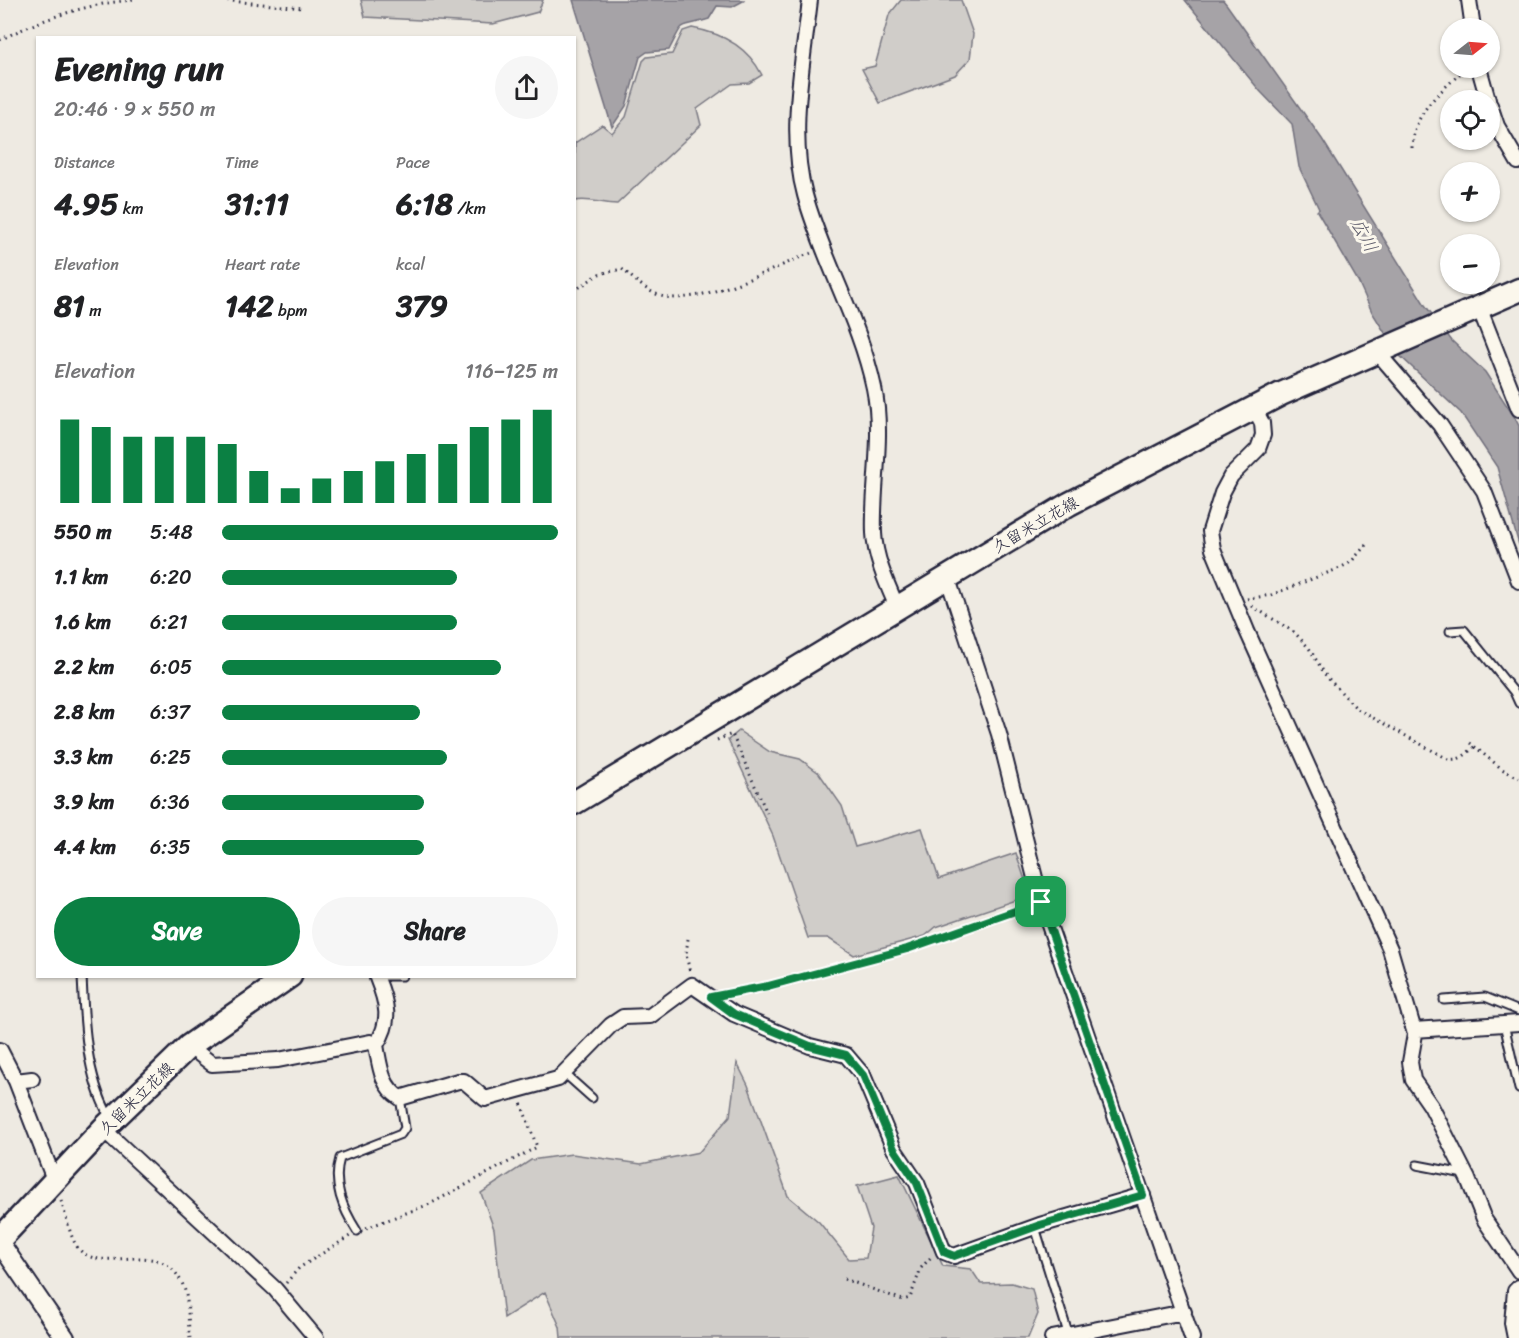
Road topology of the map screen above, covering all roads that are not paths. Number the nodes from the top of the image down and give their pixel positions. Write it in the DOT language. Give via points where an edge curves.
graph roads {
  1 [pos="810,0"];
  2 [pos="1469,0"];
  3 [pos="1472,18"];
  4 [pos="1500,131"];
  5 [pos="1519,162"];
  6 [pos="1519,290"];
  7 [pos="1479,307"];
  8 [pos="1382,350"];
  9 [pos="1254,408"];
  10 [pos="1519,409"];
  11 [pos="947,576"];
  12 [pos="1519,581"];
  13 [pos="897,607"];
  14 [pos="1450,631"];
  15 [pos="1519,703"];
  16 [pos="576,802"];
  17 [pos="82,978"];
  18 [pos="287,978"];
  19 [pos="376,978"];
  20 [pos="1444,1000"];
  21 [pos="1519,1011"];
  22 [pos="1519,1023"];
  23 [pos="1504,1024"];
  24 [pos="1414,1030"];
  25 [pos="376,1045"];
  26 [pos="189,1046"];
  27 [pos="0,1050"];
  28 [pos="564,1073"];
  29 [pos="33,1079"];
  30 [pos="16,1081"];
  31 [pos="1519,1089"];
  32 [pos="400,1098"];
  33 [pos="592,1098"];
  34 [pos="108,1125"];
  35 [pos="1417,1165"];
  36 [pos="1466,1174"];
  37 [pos="55,1182"];
  38 [pos="1143,1195"];
  39 [pos="1035,1227"];
  40 [pos="357,1231"];
  41 [pos="0,1241"];
  42 [pos="1519,1271"];
  43 [pos="1519,1287"];
  44 [pos="1184,1312"];
  45 [pos="1068,1333"];
  46 [pos="65,1338"];
  47 [pos="316,1338"];
  48 [pos="1052,1338"];
  49 [pos="1192,1338"];
  50 [pos="1515,1338"];
  1 -- 13 [label="street" via="798,157 805,195 854,323 874,388 879,427 874,535 883,576"];
  2 -- 3 [label="street"];
  4 -- 5 [label="street"];
  6 -- 7 [label="main road, 久留米立花線"];
  7 -- 8 [label="main road, 久留米立花線"];
  7 -- 10 [label="street"];
  8 -- 9 [label="main road, 久留米立花線"];
  8 -- 12 [label="street" via="1440,425 1484,491"];
  9 -- 11 [label="main road, 久留米立花線" via="1069,504"];
  9 -- 24 [label="street" via="1263,435 1258,449 1222,492 1210,531 1213,549 1390,950"];
  11 -- 13 [label="main road, 久留米立花線"];
  11 -- 38 [label="street" via="999,734 1041,902"];
  13 -- 16 [label="main road, 久留米立花線"];
  14 -- 15 [label="lane" via="1464,630"];
  17 -- 34 [label="lane" via="84,1024"];
  18 -- 26 [label="main road, 久留米立花線"];
  19 -- 25 [label="street" via="387,1011 385,1031"];
  20 -- 21 [label="lane" via="1485,997"];
  22 -- 23 [label="street"];
  23 -- 24 [label="street"];
  23 -- 31 [label="lane"];
  24 -- 36 [label="street" via="1410,1062 1413,1080"];
  25 -- 26 [label="street" via="370,1042 278,1060 212,1064"];
  25 -- 32 [label="street" via="383,1080"];
  26 -- 34 [label="main road, 久留米立花線"];
  27 -- 30 [label="street"];
  28 -- 32 [label="street" via="558,1079 485,1099 464,1081"];
  28 -- 33 [label="lane"];
  28 -- 39 [label="street" via="611,1025 623,1017 650,1016 692,985 734,1014 810,1046 846,1055 863,1075 894,1149 917,1183 943,1249 954,1256"];
  29 -- 30 [label="street"];
  30 -- 37 [label="street"];
  32 -- 40 [label="lane" via="405,1128 401,1134 340,1158 337,1189"];
  34 -- 37 [label="main road, 久留米立花線"];
  34 -- 47 [label="street" via="280,1294"];
  35 -- 36 [label="lane"];
  36 -- 42 [label="street" via="1484,1218"];
  37 -- 41 [label="main road, 久留米立花線"];
  38 -- 39 [label="street"];
  38 -- 44 [label="street"];
  39 -- 45 [label="lane"];
  41 -- 46 [label="street"];
  43 -- 50 [label="street" via="1512,1323"];
  44 -- 45 [label="street"];
  44 -- 49 [label="street"];
  45 -- 48 [label="street"];
}
